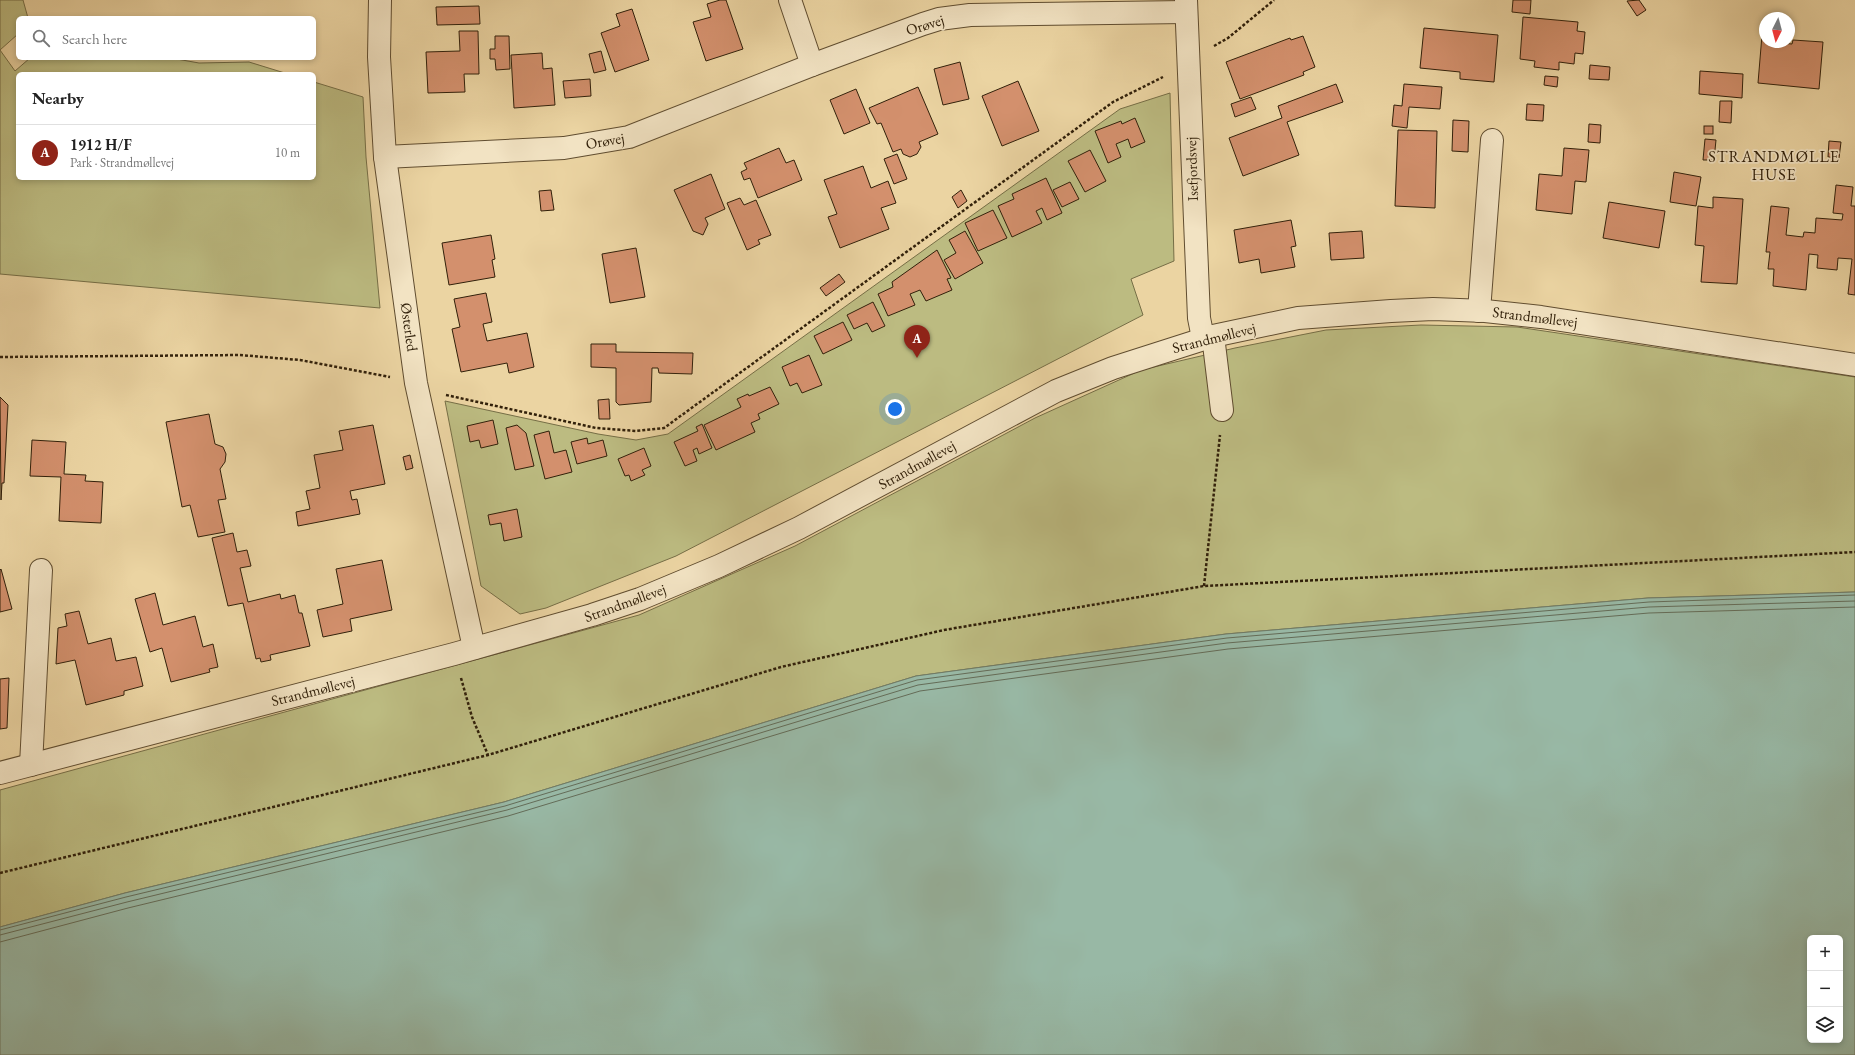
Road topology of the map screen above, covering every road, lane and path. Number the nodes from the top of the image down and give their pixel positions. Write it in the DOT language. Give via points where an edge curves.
graph roads {
  1 [pos="380,0"];
  2 [pos="790,0"];
  3 [pos="1274,0"];
  4 [pos="1186,6"];
  5 [pos="1228,38"];
  6 [pos="812,65"];
  7 [pos="1160,79"];
  8 [pos="1492,140"];
  9 [pos="385,157"];
  10 [pos="1479,311"];
  11 [pos="1208,337"];
  12 [pos="0,357"];
  13 [pos="1855,365"];
  14 [pos="391,377"];
  15 [pos="446,395"];
  16 [pos="1222,410"];
  17 [pos="1855,552"];
  18 [pos="41,570"];
  19 [pos="1204,586"];
  20 [pos="474,648"];
  21 [pos="454,654"];
  22 [pos="488,755"];
  23 [pos="31,765"];
  24 [pos="0,773"];
  25 [pos="0,873"];
  1 -- 9 [label="street, Østerled" via="379,57"];
  2 -- 6 [label="street"];
  3 -- 5 [label="path"];
  4 -- 6 [label="street, Orøvej" via="939,18"];
  4 -- 11 [label="street, Isefjordsvej" via="1198,318"];
  6 -- 9 [label="street, Orøvej" via="629,137 564,148"];
  7 -- 15 [label="path" via="1112,102 664,428 636,431 596,428"];
  8 -- 10 [label="street"];
  9 -- 20 [label="street, Østerled" via="416,383"];
  10 -- 11 [label="street, Strandmøllevej" via="1433,309 1298,318"];
  10 -- 13 [label="street, Strandmøllevej" via="1541,317"];
  11 -- 16 [label="street, Isefjordsvej"];
  11 -- 20 [label="street, Strandmøllevej" via="1113,368 1056,391 798,528 719,566 592,615"];
  12 -- 14 [label="path" via="240,355 300,360"];
  16 -- 19 [label="path"];
  17 -- 19 [label="path"];
  18 -- 23 [label="street"];
  19 -- 22 [label="path" via="944,630 781,667"];
  20 -- 21 [label="street, Strandmøllevej"];
  21 -- 22 [label="path" via="472,717"];
  21 -- 23 [label="street, Strandmøllevej"];
  22 -- 25 [label="path"];
  23 -- 24 [label="street, Strandmøllevej"];
}
